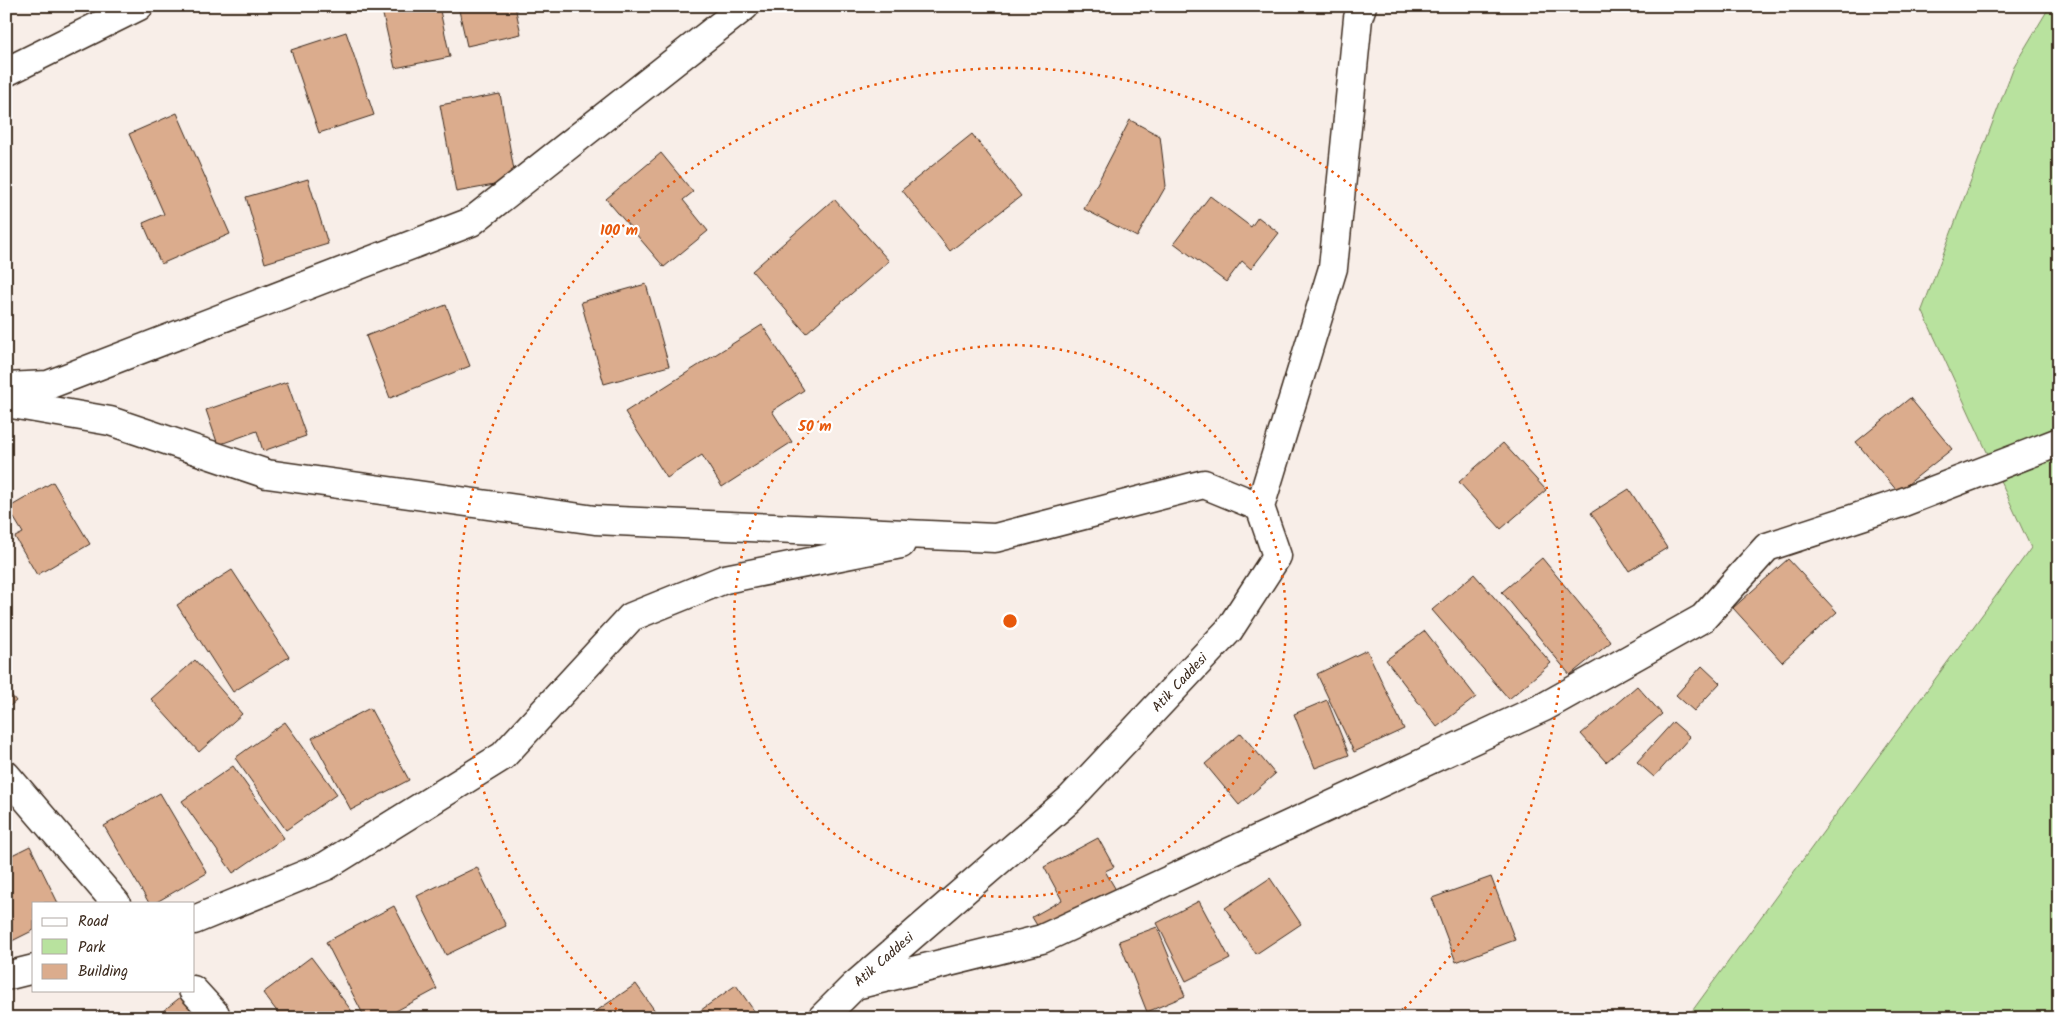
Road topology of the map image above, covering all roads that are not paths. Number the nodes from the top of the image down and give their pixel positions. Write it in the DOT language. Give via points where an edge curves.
graph roads {
  1 [pos="139,6"];
  2 [pos="745,6"];
  3 [pos="1362,6"];
  4 [pos="6,72"];
  5 [pos="6,387"];
  6 [pos="6,403"];
  7 [pos="2059,442"];
  8 [pos="1260,507"];
  9 [pos="944,535"];
  10 [pos="6,775"];
  11 [pos="115,902"];
  12 [pos="195,920"];
  13 [pos="32,970"];
  14 [pos="6,976"];
  15 [pos="854,986"];
  16 [pos="195,992"];
  17 [pos="215,1014"];
  18 [pos="822,1018"];
  1 -- 4 [label="street"];
  2 -- 5 [label="street" via="471,222 48,385"];
  3 -- 8 [label="street" via="1358,18 1333,268"];
  6 -- 9 [label="street" via="110,421 267,474 595,520"];
  7 -- 15 [label="street" via="1901,504 1767,547 1703,618 1544,707 1042,939"];
  8 -- 9 [label="street" via="1204,484 995,538"];
  8 -- 15 [label="street, Atik Caddesi" via="1278,556 1230,630 1070,800"];
  9 -- 12 [label="street" via="725,579 631,617 503,756 326,866"];
  10 -- 11 [label="street"];
  13 -- 14 [label="street"];
  15 -- 18 [label="street, Atik Caddesi"];
  16 -- 17 [label="street"];
}
